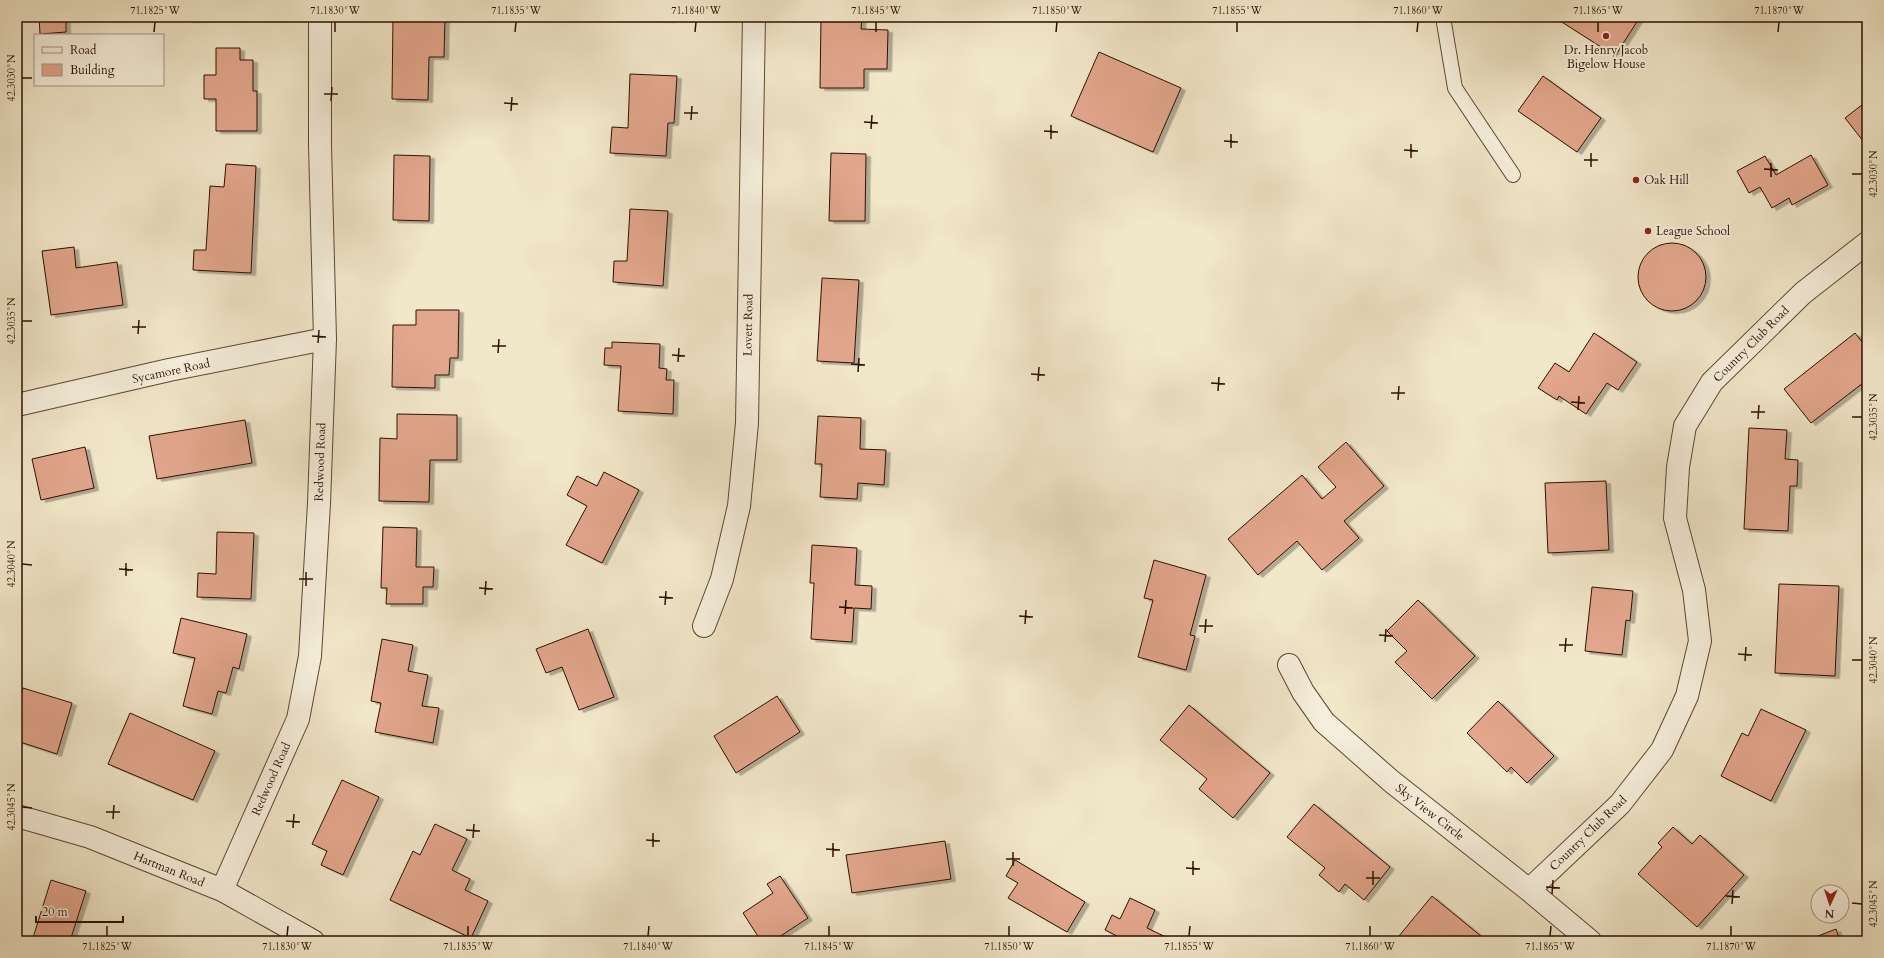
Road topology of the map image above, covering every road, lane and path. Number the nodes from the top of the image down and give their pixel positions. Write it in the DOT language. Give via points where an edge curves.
graph roads {
  1 [pos="320,17"];
  2 [pos="754,17"];
  3 [pos="1443,17"];
  4 [pos="1513,175"];
  5 [pos="1867,243"];
  6 [pos="325,339"];
  7 [pos="17,405"];
  8 [pos="704,626"];
  9 [pos="1290,666"];
  10 [pos="17,816"];
  11 [pos="222,890"];
  12 [pos="1529,890"];
  13 [pos="313,941"];
  14 [pos="1590,941"];
  1 -- 6 [label="street, Redwood Road" via="320,153"];
  2 -- 8 [label="street, Lovett Road" via="747,423 739,506 722,579"];
  3 -- 4 [label="lane" via="1455,88"];
  5 -- 12 [label="street, Country Club Road" via="1803,293 1712,382 1685,426 1678,467 1675,518 1694,590 1700,641 1687,696 1662,750 1620,804"];
  6 -- 7 [label="street, Sycamore Road" via="169,370"];
  6 -- 11 [label="street, Redwood Road" via="310,656 298,720"];
  9 -- 12 [label="street, Sky View Circle" via="1302,692 1324,722 1391,781"];
  10 -- 11 [label="street, Hartman Road" via="90,837"];
  11 -- 13 [label="street, Hartman Road"];
  12 -- 14 [label="street, Sky View Circle"];
}
